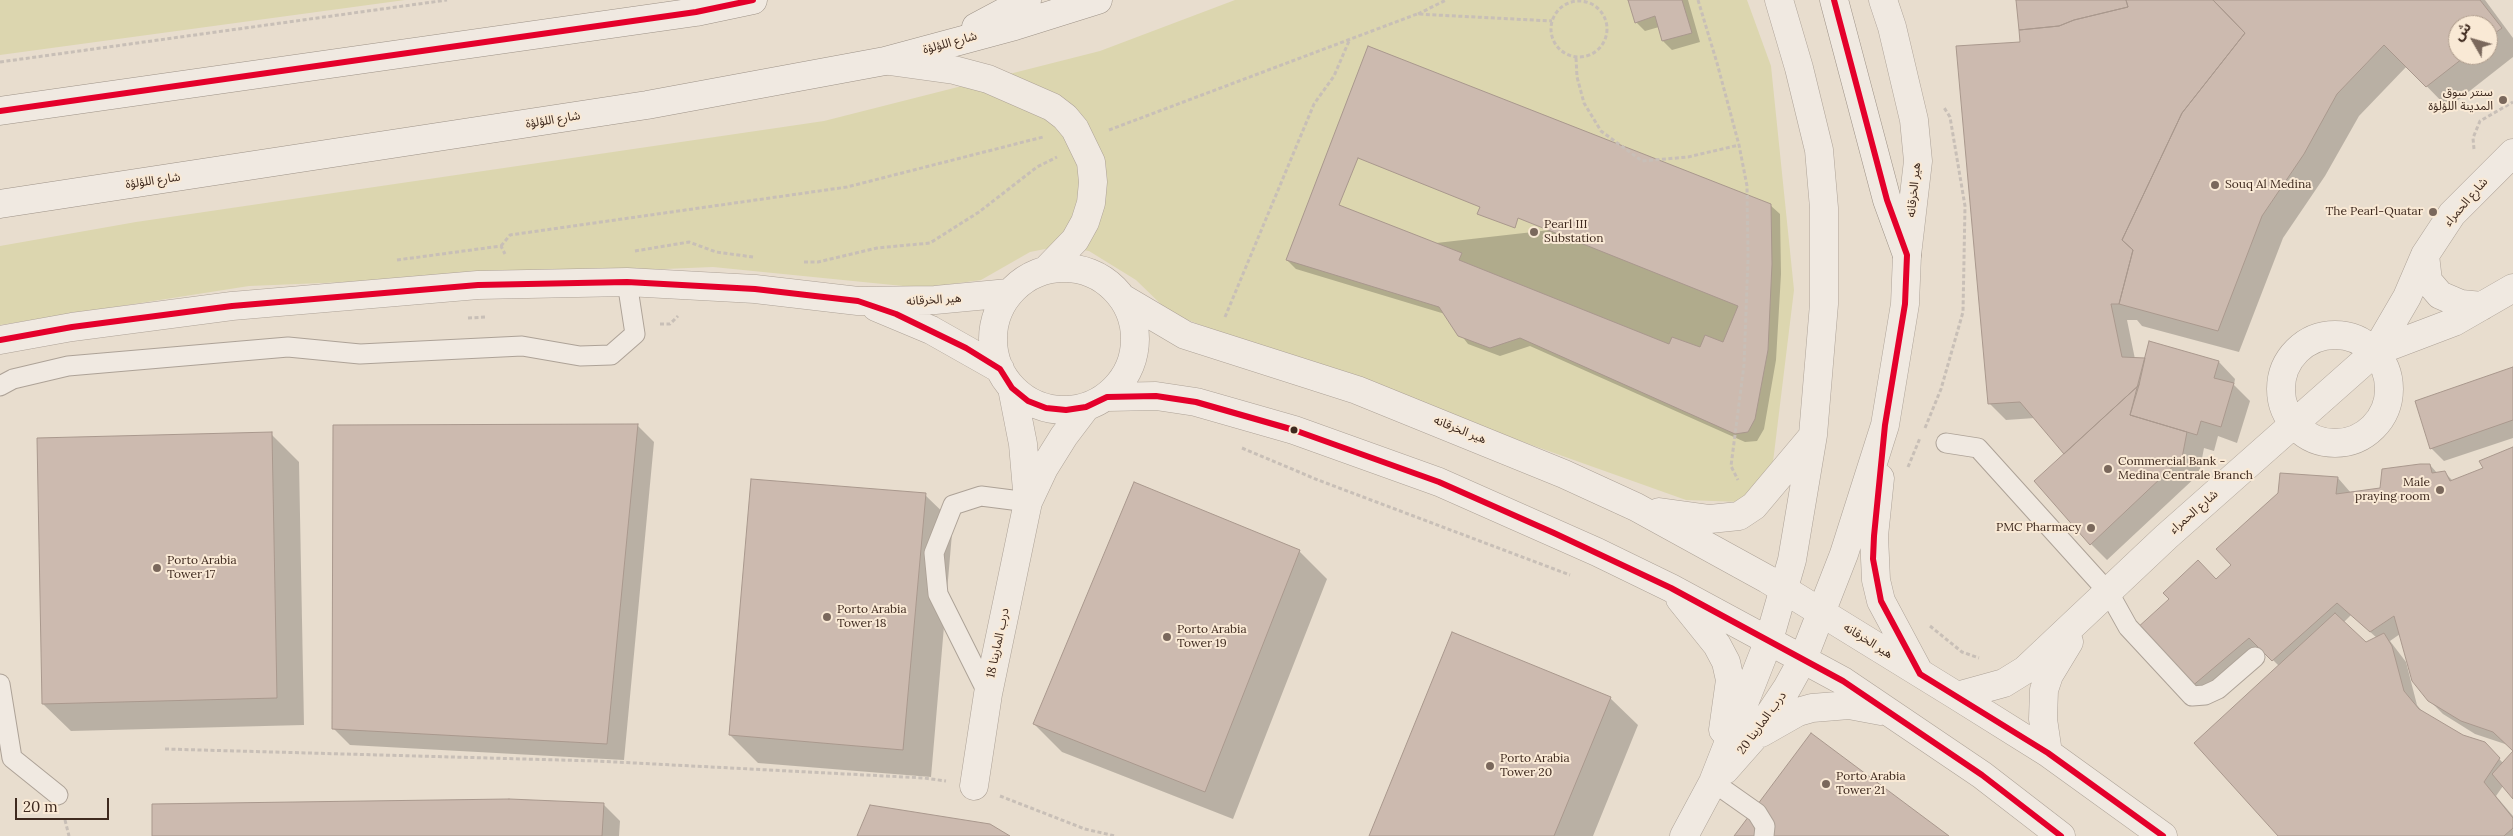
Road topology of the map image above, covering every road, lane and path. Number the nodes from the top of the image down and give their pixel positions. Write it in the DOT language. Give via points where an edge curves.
graph roads {
  1 [pos="447,0"];
  2 [pos="753,0"];
  3 [pos="1027,0"];
  4 [pos="1098,0"];
  5 [pos="1446,0"];
  6 [pos="1698,0"];
  7 [pos="1779,0"];
  8 [pos="1834,0"];
  9 [pos="1883,0"];
  10 [pos="1588,1"];
  11 [pos="1417,14"];
  12 [pos="1552,21"];
  13 [pos="1349,41"];
  14 [pos="949,42"];
  15 [pos="1576,58"];
  16 [pos="885,61"];
  17 [pos="0,62"];
  18 [pos="2513,102"];
  19 [pos="1941,103"];
  20 [pos="0,111"];
  21 [pos="1080,136"];
  22 [pos="1739,145"];
  23 [pos="2474,154"];
  24 [pos="2513,154"];
  25 [pos="0,204"];
  26 [pos="501,246"];
  27 [pos="630,251"];
  28 [pos="1907,255"];
  29 [pos="2426,256"];
  30 [pos="755,257"];
  31 [pos="393,260"];
  32 [pos="509,260"];
  33 [pos="794,261"];
  34 [pos="1046,270"];
  35 [pos="627,282"];
  36 [pos="2513,288"];
  37 [pos="1009,293"];
  38 [pos="1124,299"];
  39 [pos="858,301"];
  40 [pos="2482,306"];
  41 [pos="496,316"];
  42 [pos="685,316"];
  43 [pos="467,318"];
  44 [pos="634,326"];
  45 [pos="0,340"];
  46 [pos="1212,345"];
  47 [pos="2374,352"];
  48 [pos="1006,378"];
  49 [pos="0,386"];
  50 [pos="1096,402"];
  51 [pos="1885,424"];
  52 [pos="2292,424"];
  53 [pos="1813,435"];
  54 [pos="1946,443"];
  55 [pos="1235,446"];
  56 [pos="1906,471"];
  57 [pos="1740,484"];
  58 [pos="1028,502"];
  59 [pos="1636,507"];
  60 [pos="1577,577"];
  61 [pos="1671,588"];
  62 [pos="1784,590"];
  63 [pos="2103,597"];
  64 [pos="1822,613"];
  65 [pos="1927,624"];
  66 [pos="1769,640"];
  67 [pos="2255,657"];
  68 [pos="1803,658"];
  69 [pos="1983,660"];
  70 [pos="1920,674"];
  71 [pos="0,684"];
  72 [pos="988,694"];
  73 [pos="1957,696"];
  74 [pos="1889,712"];
  75 [pos="1755,736"];
  76 [pos="165,749"];
  77 [pos="2048,753"];
  78 [pos="1713,782"];
  79 [pos="974,786"];
  80 [pos="58,795"];
  81 [pos="1115,836"];
  82 [pos="1684,836"];
  83 [pos="1764,836"];
  84 [pos="2061,836"];
  85 [pos="2163,836"];
  1 -- 17 [label="path"];
  2 -- 20 [label="street" via="696,12"];
  3 -- 14 [label="street"];
  4 -- 14 [label="street, شارع اللؤلؤة" via="1015,26"];
  5 -- 11 [label="path"];
  6 -- 22 [label="path"];
  7 -- 53 [label="street" via="1819,150 1824,208 1824,304"];
  8 -- 28 [label="street" via="1887,200"];
  9 -- 28 [label="street, هير الخرقانه" via="1914,120 1917,145"];
  10 -- 12 [label="path" via="1578,0 1562,6"];
  10 -- 15 [label="path" via="1606,18 1607,34 1605,42 1593,54"];
  11 -- 12 [label="path"];
  11 -- 13 [label="path"];
  12 -- 15 [label="path" via="1556,45"];
  13 -- 21 [label="path" via="1109,130"];
  13 -- 46 [label="path" via="1334,76 1314,104"];
  14 -- 16 [label="street, شارع اللؤلؤة"];
  15 -- 22 [label="path" via="1584,103 1601,131 1642,161 1688,157"];
  16 -- 21 [label="street" via="919,64 988,79 1052,107 1065,116"];
  16 -- 25 [label="street, شارع اللؤلؤة" via="647,105"];
  18 -- 23 [label="path" via="2480,120 2473,138"];
  19 -- 56 [label="path" via="1950,117 1965,206 1962,312 1941,389"];
  21 -- 26 [label="path" via="847,187 510,235"];
  21 -- 33 [label="path" via="980,212 930,243 877,248 818,262"];
  21 -- 34 [label="street" via="1091,162 1091,203 1075,240"];
  22 -- 57 [label="path" via="1747,186 1748,259 1744,366 1731,466"];
  24 -- 29 [label="street, شارع الحمراء" via="2452,214"];
  26 -- 31 [label="path"];
  26 -- 32 [label="path"];
  27 -- 30 [label="path" via="689,242 716,252"];
  28 -- 51 [label="street, هير الخرقانه" via="1905,304"];
  29 -- 40 [label="street" via="2428,282 2440,295 2461,304"];
  29 -- 47 [label="street, شارع الحمراء"];
  34 -- 37 [label="street" via="1026,279"];
  34 -- 38 [label="street" via="1068,267 1089,272 1109,283"];
  35 -- 39 [label="street, هير الخرقانه" via="756,289"];
  35 -- 44 [label="lane"];
  35 -- 45 [label="street, هير الخرقانه" via="478,285 232,306"];
  36 -- 40 [label="street, شارع الحمراء"];
  37 -- 39 [label="street, هير الخرقانه" via="935,300"];
  37 -- 48 [label="street" via="999,310 994,329 994,349"];
  38 -- 46 [label="street, هير الخرقانه" via="1184,334"];
  38 -- 50 [label="street" via="1134,324 1135,351 1125,377"];
  39 -- 48 [label="street, هير الخرقانه" via="931,330"];
  40 -- 47 [label="street, شارع الحمراء" via="2425,335"];
  41 -- 43 [label="path"];
  42 -- 44 [label="path" via="676,317 670,324"];
  44 -- 49 [label="lane" via="635,334 611,355 580,356 522,346 360,354 288,348 68,366 13,379"];
  46 -- 59 [label="street, هير الخرقانه" via="1357,390 1538,462"];
  47 -- 52 [label="street, شارع الحمراء"];
  47 -- 52 [label="street" via="2364,343 2337,335 2323,336 2298,348 2283,372 2280,385 2281,399"];
  47 -- 52 [label="street" via="2384,365 2389,380 2389,396 2385,411 2364,436 2350,442 2318,442"];
  48 -- 50 [label="street" via="1028,401 1046,408 1066,410"];
  48 -- 58 [label="street, درب المارينا 18" via="1023,444"];
  50 -- 58 [label="street, درب المارينا 18" via="1064,436"];
  50 -- 61 [label="street" via="1156,396 1196,402 1294,430 1439,482"];
  51 -- 64 [label="street, هير الخرقانه"];
  51 -- 70 [label="street" via="1874,536 1876,580 1881,601"];
  52 -- 63 [label="street, شارع الحمراء"];
  53 -- 59 [label="street" via="1754,506 1739,516 1687,518"];
  53 -- 62 [label="street"];
  54 -- 63 [label="lane" via="1978,448"];
  55 -- 60 [label="path"];
  58 -- 72 [label="street, درب المارينا 18"];
  58 -- 72 [label="lane" via="981,496 953,505 934,553 938,594"];
  59 -- 62 [label="street, هير الخرقانه"];
  61 -- 66 [label="street"];
  61 -- 78 [label="street" via="1717,645 1726,662 1730,680"];
  62 -- 64 [label="street, هير الخرقانه"];
  62 -- 66 [label="street"];
  63 -- 67 [label="lane" via="2192,696 2218,689"];
  63 -- 73 [label="street, شارع الحمراء" via="2026,670 2004,683"];
  63 -- 77 [label="street, شارع الحمراء" via="2061,652 2044,690"];
  64 -- 68 [label="street, هير الخرقانه"];
  64 -- 70 [label="street, هير الخرقانه"];
  65 -- 69 [label="path" via="1962,652"];
  66 -- 68 [label="street"];
  66 -- 78 [label="street, درب المارينا 20"];
  68 -- 74 [label="street"];
  68 -- 75 [label="street, درب المارينا 20"];
  70 -- 73 [label="street, هير الخرقانه"];
  71 -- 80 [label="lane" via="12,758"];
  72 -- 79 [label="street, درب المارينا 18"];
  73 -- 77 [label="street, هير الخرقانه"];
  74 -- 75 [label="street" via="1849,705 1820,707 1798,712"];
  74 -- 84 [label="street" via="1982,775"];
  75 -- 78 [label="street, درب المارينا 20"];
  76 -- 79 [label="path" via="596,761 924,778"];
  77 -- 85 [label="street, هير الخرقانه"];
  78 -- 82 [label="street, درب المارينا 20"];
  78 -- 83 [label="lane" via="1757,813 1765,826"];
  79 -- 81 [label="path"];
}
